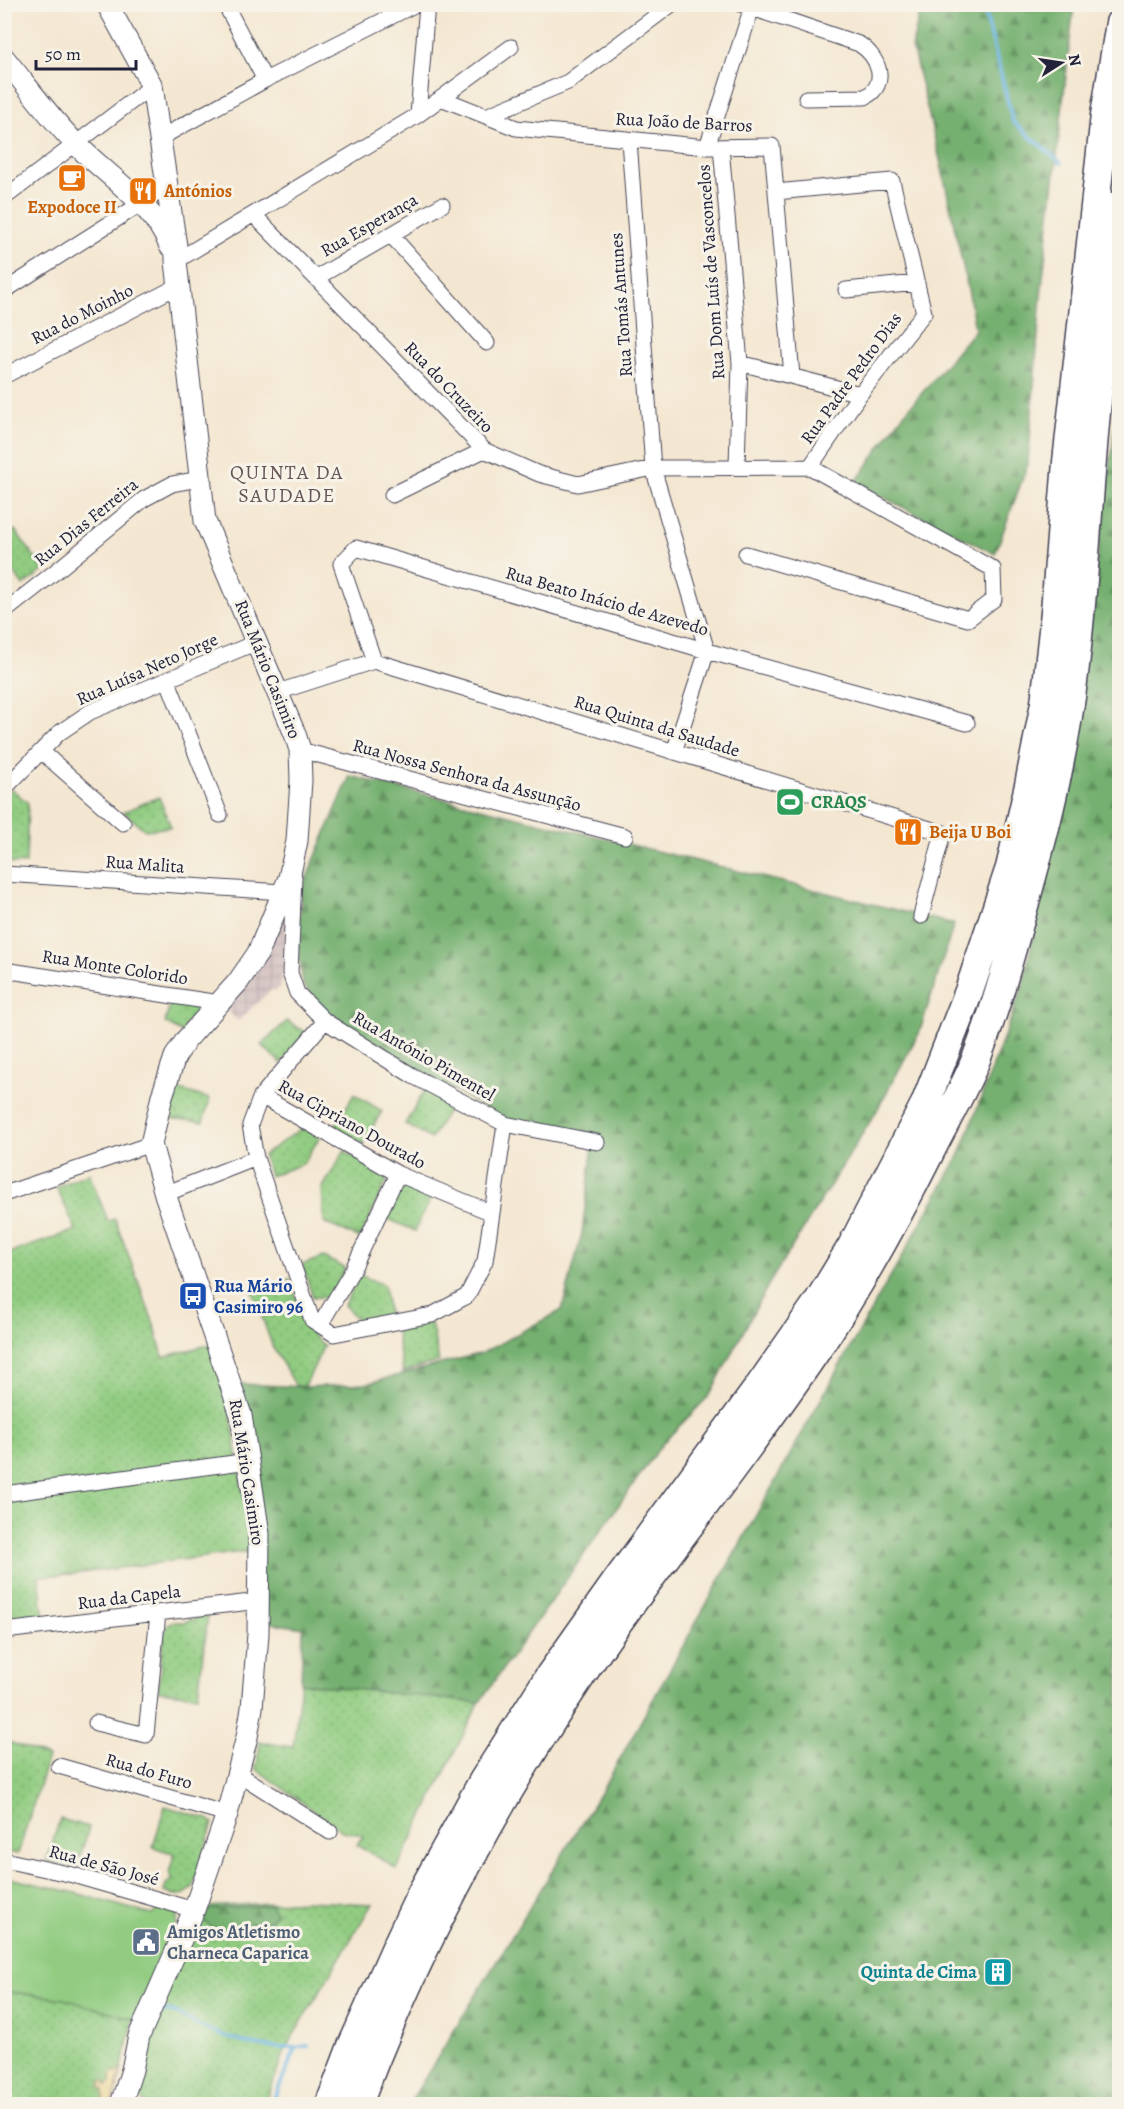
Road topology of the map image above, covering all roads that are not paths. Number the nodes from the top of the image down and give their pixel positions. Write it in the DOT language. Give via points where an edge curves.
graph roads {
  1 [pos="107,4"];
  2 [pos="225,4"];
  3 [pos="416,4"];
  4 [pos="427,4"];
  5 [pos="672,4"];
  6 [pos="748,6"];
  7 [pos="1119,23"];
  8 [pos="511,47"];
  9 [pos="4,58"];
  10 [pos="1119,70"];
  11 [pos="265,80"];
  12 [pos="152,86"];
  13 [pos="441,98"];
  14 [pos="806,98"];
  15 [pos="1105,115"];
  16 [pos="418,116"];
  17 [pos="486,116"];
  18 [pos="159,138"];
  19 [pos="629,140"];
  20 [pos="76,144"];
  21 [pos="714,147"];
  22 [pos="167,187"];
  23 [pos="776,192"];
  24 [pos="4,198"];
  25 [pos="140,202"];
  26 [pos="1119,204"];
  27 [pos="442,205"];
  28 [pos="254,215"];
  29 [pos="391,235"];
  30 [pos="176,261"];
  31 [pos="316,278"];
  32 [pos="917,283"];
  33 [pos="178,286"];
  34 [pos="846,290"];
  35 [pos="4,291"];
  36 [pos="487,343"];
  37 [pos="740,363"];
  38 [pos="4,376"];
  39 [pos="792,376"];
  40 [pos="860,394"];
  41 [pos="484,450"];
  42 [pos="737,466"];
  43 [pos="810,467"];
  44 [pos="653,468"];
  45 [pos="199,479"];
  46 [pos="392,495"];
  47 [pos="746,554"];
  48 [pos="4,612"];
  49 [pos="257,642"];
  50 [pos="707,651"];
  51 [pos="374,661"];
  52 [pos="168,681"];
  53 [pos="278,693"];
  54 [pos="966,723"];
  55 [pos="300,750"];
  56 [pos="41,751"];
  57 [pos="674,752"];
  58 [pos="4,789"];
  59 [pos="220,814"];
  60 [pos="123,823"];
  61 [pos="625,836"];
  62 [pos="294,859"];
  63 [pos="4,874"];
  64 [pos="284,892"];
  65 [pos="921,916"];
  66 [pos="4,969"];
  67 [pos="219,1003"];
  68 [pos="325,1021"];
  69 [pos="261,1096"];
  70 [pos="505,1124"];
  71 [pos="597,1142"];
  72 [pos="151,1144"];
  73 [pos="256,1158"];
  74 [pos="398,1174"];
  75 [pos="4,1194"];
  76 [pos="165,1194"];
  77 [pos="492,1213"];
  78 [pos="321,1325"];
  79 [pos="249,1461"];
  80 [pos="4,1494"];
  81 [pos="259,1601"];
  82 [pos="158,1613"];
  83 [pos="4,1631"];
  84 [pos="96,1723"];
  85 [pos="59,1766"];
  86 [pos="239,1774"];
  87 [pos="227,1814"];
  88 [pos="330,1832"];
  89 [pos="4,1860"];
  90 [pos="194,1910"];
  91 [pos="132,2070"];
  92 [pos="331,2097"];
  93 [pos="121,2104"];
  94 [pos="134,2104"];
  95 [pos="358,2104"];
  1 -- 12 [label="street, Rua Mário Casimiro"];
  2 -- 11 [label="street"];
  3 -- 11 [label="street"];
  4 -- 16 [label="street"];
  5 -- 17 [label="street" via="568,82"];
  6 -- 14 [label="street" via="859,44 876,60 878,84 874,93 865,97"];
  6 -- 21 [label="street"];
  7 -- 15 [label="highway"];
  8 -- 13 [label="street"];
  9 -- 20 [label="street"];
  10 -- 15 [label="highway"];
  11 -- 18 [label="street"];
  12 -- 18 [label="street, Rua Mário Casimiro"];
  12 -- 20 [label="street"];
  13 -- 16 [label="street"];
  13 -- 17 [label="street, Rua João de Barros"];
  15 -- 92 [label="highway" via="1043,715 1010,868 969,991 925,1104 852,1246 818,1302 582,1628 483,1781 407,1924"];
  16 -- 28 [label="street"];
  17 -- 19 [label="street, Rua João de Barros" via="516,128"];
  18 -- 22 [label="street, Rua Mário Casimiro"];
  19 -- 21 [label="street, Rua João de Barros"];
  19 -- 44 [label="street, Rua Tomás Antunes"];
  20 -- 24 [label="street"];
  20 -- 25 [label="street"];
  21 -- 23 [label="street, Rua João de Barros" via="772,146"];
  21 -- 37 [label="street, Rua Dom Luís de Vasconcelos"];
  22 -- 25 [label="street"];
  22 -- 30 [label="street, Rua Mário Casimiro"];
  23 -- 32 [label="street, Rua Padre Pedro Dias" via="892,181"];
  23 -- 39 [label="street, Rua João de Barros"];
  25 -- 30 [label="street" via="165,234"];
  25 -- 35 [label="street"];
  26 -- 95 [label="highway" via="1097,401 1074,674 1060,767 1015,938 971,1070 874,1260 842,1312 618,1622 529,1757 435,1924"];
  27 -- 29 [label="street, Rua Esperança"];
  28 -- 30 [label="street"];
  28 -- 31 [label="street, Rua do Cruzeiro"];
  29 -- 31 [label="street, Rua Esperança"];
  29 -- 36 [label="street"];
  30 -- 33 [label="street, Rua Mário Casimiro"];
  31 -- 41 [label="street, Rua do Cruzeiro"];
  32 -- 34 [label="street"];
  32 -- 40 [label="street, Rua Padre Pedro Dias" via="924,313"];
  33 -- 38 [label="street, Rua do Moinho"];
  33 -- 45 [label="street, Rua Mário Casimiro"];
  37 -- 39 [label="street"];
  37 -- 42 [label="street, Rua Dom Luís de Vasconcelos"];
  39 -- 40 [label="street"];
  40 -- 43 [label="street, Rua Padre Pedro Dias"];
  41 -- 44 [label="street, Rua do Cruzeiro" via="539,474 578,484"];
  41 -- 46 [label="street"];
  42 -- 43 [label="street, Rua do Cruzeiro"];
  42 -- 44 [label="street, Rua do Cruzeiro"];
  43 -- 47 [label="street" via="993,569 994,599 968,619"];
  44 -- 50 [label="street, Rua Tomás Antunes"];
  45 -- 48 [label="street, Rua Dias Ferreira" via="172,484 144,499"];
  45 -- 49 [label="street, Rua Mário Casimiro" via="205,521"];
  49 -- 52 [label="street, Rua Luísa Neto Jorge"];
  49 -- 53 [label="street, Rua Mário Casimiro"];
  50 -- 51 [label="street, Rua Beato Inácio de Azevedo" via="356,548 341,564"];
  50 -- 54 [label="street, Rua Beato Inácio de Azevedo"];
  50 -- 57 [label="street"];
  51 -- 53 [label="street"];
  51 -- 57 [label="street, Rua Quinta da Saudade"];
  52 -- 56 [label="street, Rua Luísa Neto Jorge" via="90,712"];
  52 -- 59 [label="street"];
  53 -- 55 [label="street, Rua Mário Casimiro"];
  55 -- 61 [label="street, Rua Nossa Senhora da Assunção"];
  55 -- 62 [label="street, Rua Mário Casimiro"];
  56 -- 58 [label="street, Rua Luísa Neto Jorge"];
  56 -- 60 [label="street"];
  57 -- 65 [label="street, Rua Quinta da Saudade" via="943,833"];
  62 -- 64 [label="street, Rua Mário Casimiro"];
  62 -- 68 [label="street, Rua António Pimentel" via="290,974 297,993"];
  63 -- 64 [label="street, Rua Malita"];
  64 -- 67 [label="street, Rua Mário Casimiro" via="258,953"];
  66 -- 67 [label="street, Rua Monte Colorido"];
  67 -- 72 [label="street, Rua Mário Casimiro" via="175,1057"];
  68 -- 69 [label="street, Rua António Pimentel"];
  68 -- 70 [label="street, Rua António Pimentel" via="413,1076"];
  69 -- 73 [label="street, Rua António Pimentel" via="250,1125"];
  69 -- 74 [label="street, Rua Cipriano Dourado"];
  70 -- 71 [label="street, Rua António Pimentel"];
  70 -- 77 [label="street, Rua António Pimentel"];
  72 -- 75 [label="street"];
  72 -- 76 [label="street, Rua Mário Casimiro"];
  73 -- 76 [label="street"];
  73 -- 78 [label="street, Rua António Pimentel" via="312,1320"];
  74 -- 77 [label="street, Rua Cipriano Dourado"];
  74 -- 78 [label="street" via="352,1271"];
  76 -- 79 [label="street, Rua Mário Casimiro" via="238,1400"];
  77 -- 78 [label="street, Rua António Pimentel" via="485,1261 467,1296 432,1315 334,1334"];
  79 -- 80 [label="street"];
  79 -- 81 [label="street, Rua Mário Casimiro" via="259,1534"];
  81 -- 82 [label="street, Rua da Capela"];
  81 -- 86 [label="street, Rua Mário Casimiro" via="252,1708"];
  82 -- 83 [label="street, Rua da Capela"];
  82 -- 84 [label="street" via="146,1736"];
  85 -- 87 [label="street, Rua do Furo"];
  86 -- 87 [label="street, Rua Mário Casimiro"];
  86 -- 88 [label="street"];
  87 -- 90 [label="street, Rua Mário Casimiro"];
  89 -- 90 [label="street, Rua de São José" via="73,1875"];
  90 -- 91 [label="street, Rua Mário Casimiro" via="139,2036"];
  91 -- 93 [label="street, Rua Mário Casimiro"];
  91 -- 94 [label="street, Rua Mário Casimiro"];
}
